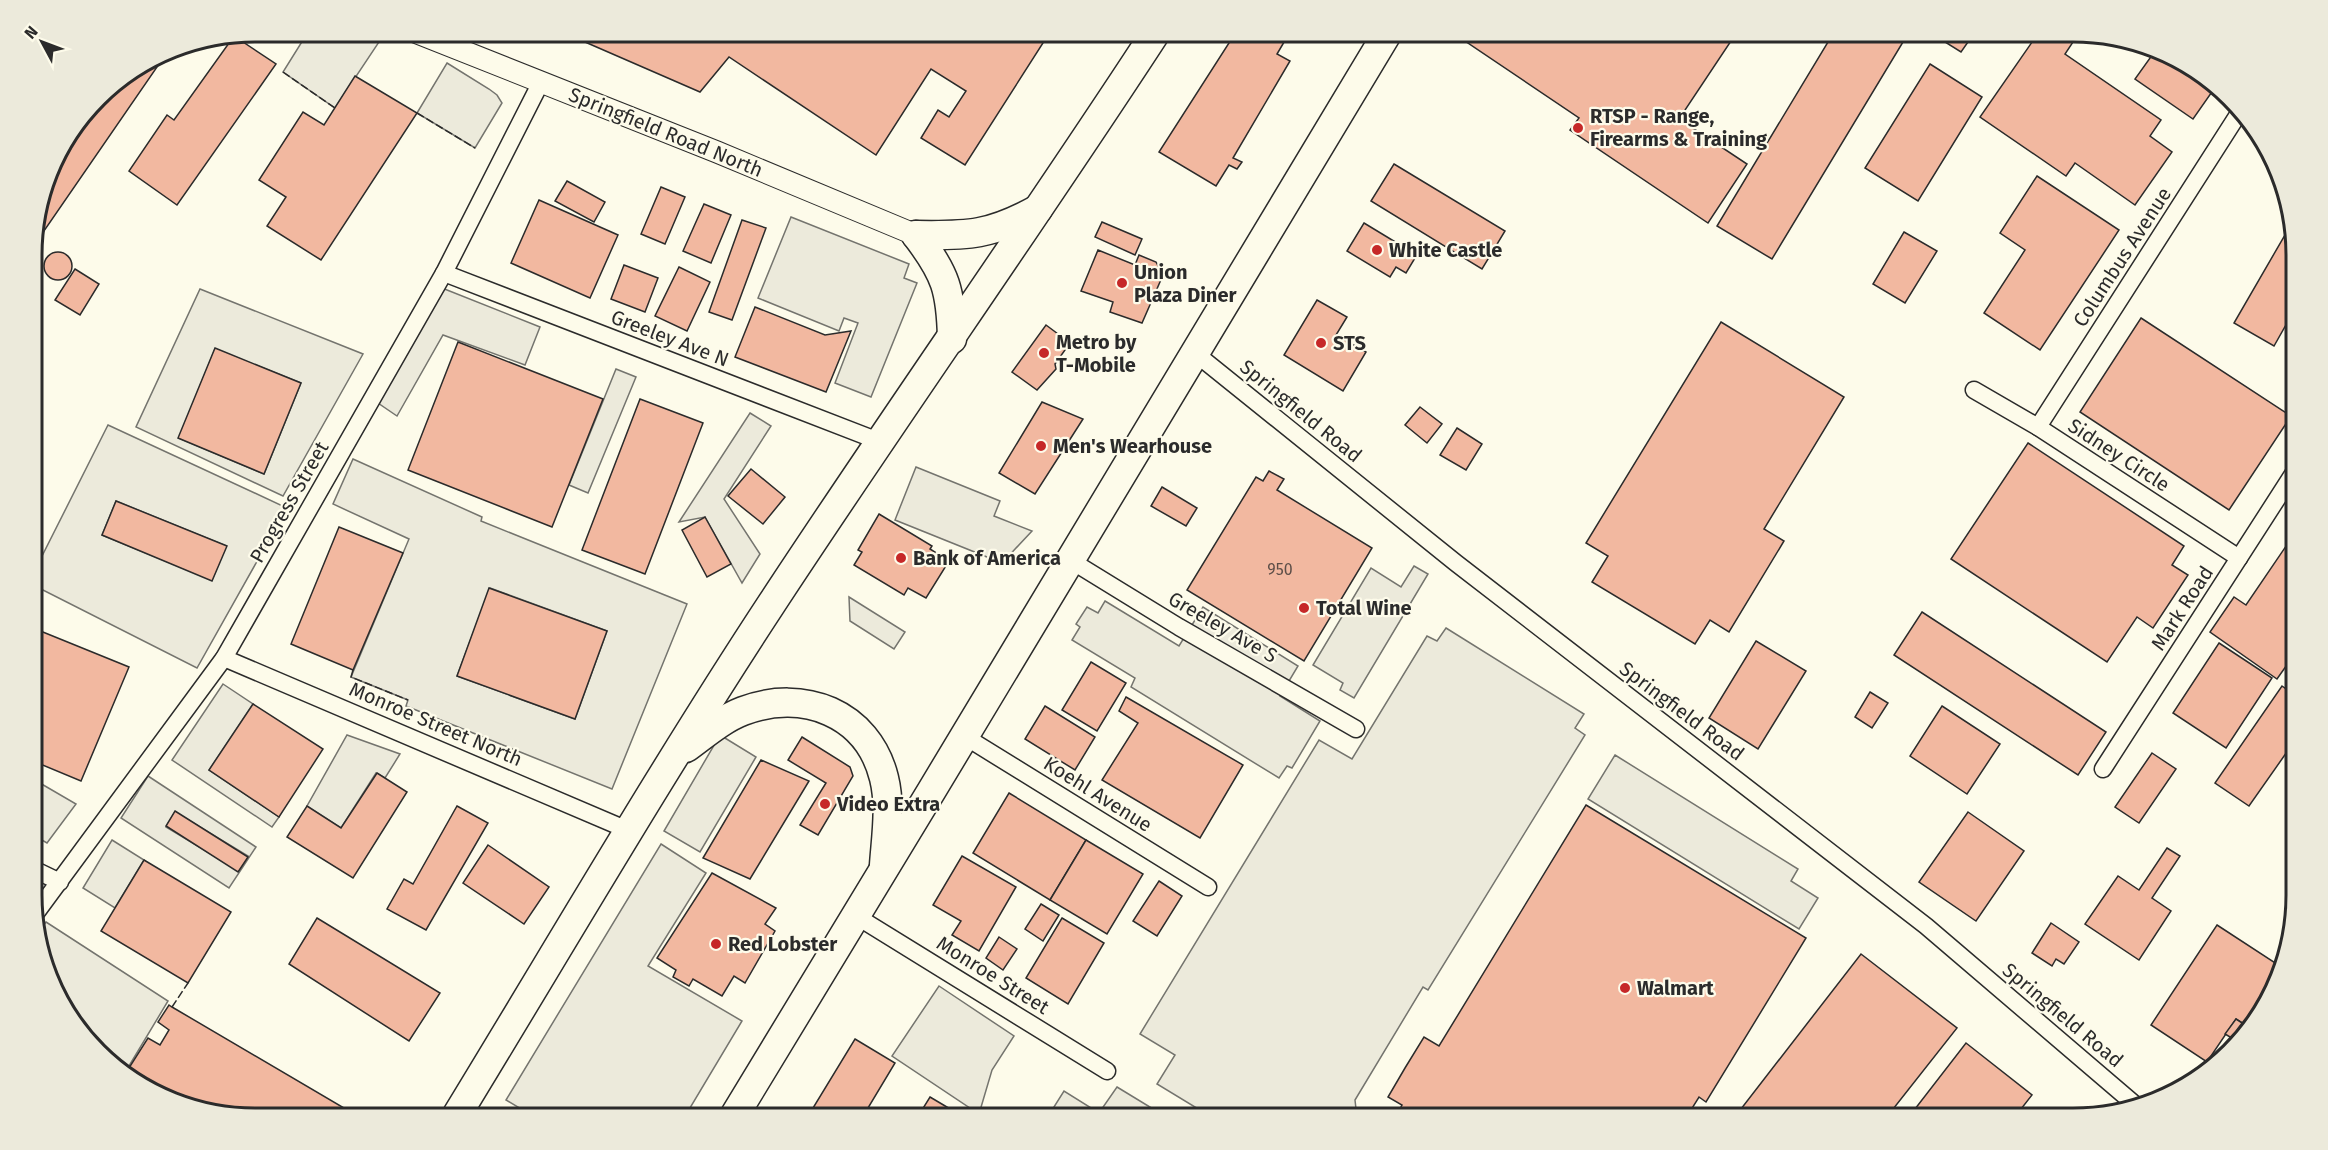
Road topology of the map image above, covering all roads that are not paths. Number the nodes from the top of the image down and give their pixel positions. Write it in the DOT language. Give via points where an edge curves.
graph roads {
  1 [pos="441,42"];
  2 [pos="1149,42"];
  3 [pos="1382,42"];
  4 [pos="541,81"];
  5 [pos="2236,118"];
  6 [pos="1042,207"];
  7 [pos="916,235"];
  8 [pos="444,273"];
  9 [pos="952,339"];
  10 [pos="1195,353"];
  11 [pos="1974,390"];
  12 [pos="2038,427"];
  13 [pos="881,442"];
  14 [pos="2286,485"];
  15 [pos="2239,558"];
  16 [pos="1071,560"];
  17 [pos="224,658"];
  18 [pos="1356,729"];
  19 [pos="964,736"];
  20 [pos="676,754"];
  21 [pos="2103,769"];
  22 [pos="630,831"];
  23 [pos="884,870"];
  24 [pos="42,873"];
  25 [pos="60,882"];
  26 [pos="1208,887"];
  27 [pos="42,905"];
  28 [pos="856,915"];
  29 [pos="1107,1071"];
  30 [pos="2130,1100"];
  31 [pos="461,1108"];
  32 [pos="739,1108"];
  1 -- 4 [label="street, Springfield Road North"];
  2 -- 6 [label="highway"];
  3 -- 10 [label="highway"];
  4 -- 7 [label="street, Springfield Road North"];
  4 -- 8 [label="street, Progress Street"];
  5 -- 12 [label="street, Columbus Avenue"];
  6 -- 7 [label="highway" via="981,234"];
  6 -- 9 [label="highway"];
  7 -- 9 [label="highway" via="934,258 948,288"];
  8 -- 13 [label="street, Greeley Ave N"];
  8 -- 17 [label="street, Progress Street"];
  9 -- 13 [label="highway"];
  10 -- 16 [label="highway"];
  10 -- 30 [label="street, Springfield Road" via="1456,564 1926,926"];
  11 -- 12 [label="street, Sidney Circle"];
  12 -- 15 [label="street, Sidney Circle"];
  13 -- 20 [label="highway"];
  14 -- 15 [label="street, Mark Road"];
  15 -- 21 [label="street, Mark Road"];
  16 -- 18 [label="street, Greeley Ave S"];
  16 -- 19 [label="highway"];
  17 -- 22 [label="street, Monroe Street North"];
  17 -- 25 [label="street, Progress Street"];
  19 -- 23 [label="highway"];
  19 -- 26 [label="street, Koehl Avenue"];
  20 -- 22 [label="highway"];
  20 -- 23 [label="highway" via="729,718 762,705 795,701 832,712 864,737 881,766 887,793"];
  22 -- 31 [label="highway"];
  23 -- 28 [label="highway"];
  24 -- 25 [label="street"];
  25 -- 27 [label="street, Progress Street"];
  28 -- 29 [label="street, Monroe Street"];
  28 -- 32 [label="highway"];
}
